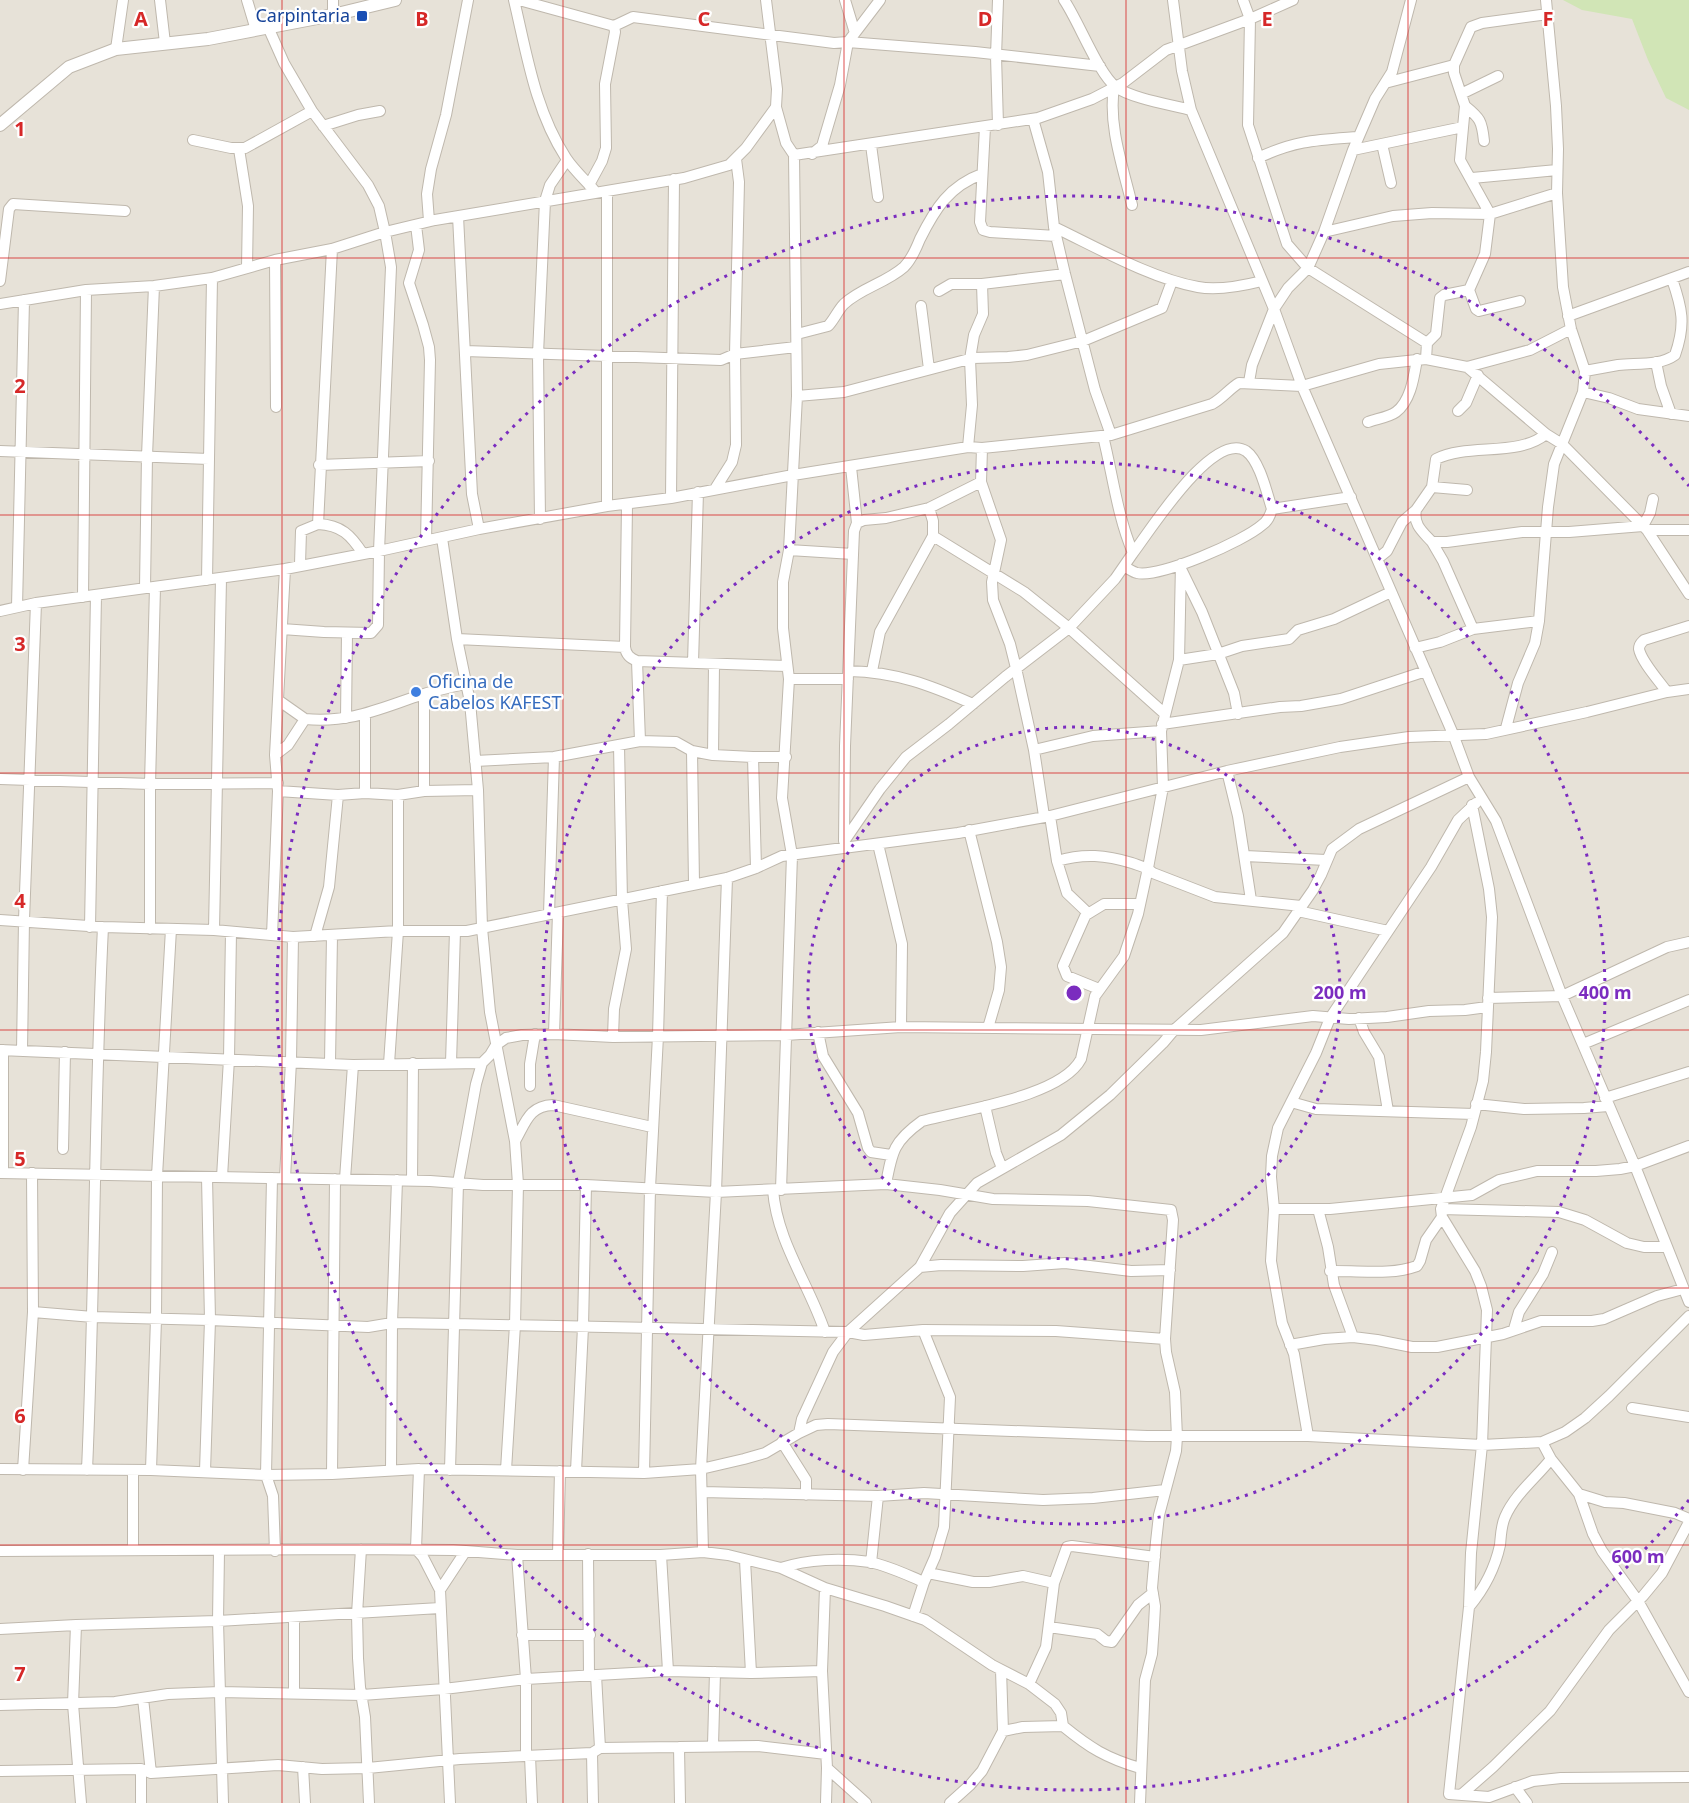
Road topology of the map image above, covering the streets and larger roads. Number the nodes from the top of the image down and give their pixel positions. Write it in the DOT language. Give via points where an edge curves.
graph roads {
  1 [pos="123,0"];
  2 [pos="160,0"];
  3 [pos="247,0"];
  4 [pos="333,0"];
  5 [pos="395,0"];
  6 [pos="468,0"];
  7 [pos="514,0"];
  8 [pos="519,0"];
  9 [pos="766,0"];
  10 [pos="845,0"];
  11 [pos="880,0"];
  12 [pos="998,0"];
  13 [pos="1064,0"];
  14 [pos="1173,0"];
  15 [pos="1243,0"];
  16 [pos="1293,0"];
  17 [pos="1411,0"];
  18 [pos="1546,0"];
  19 [pos="1548,14"];
  20 [pos="333,15"];
  21 [pos="1250,18"];
  22 [pos="614,26"];
  23 [pos="262,29"];
  24 [pos="769,35"];
  25 [pos="852,37"];
  26 [pos="165,43"];
  27 [pos="1180,44"];
  28 [pos="116,50"];
  29 [pos="996,56"];
  30 [pos="1454,65"];
  31 [pos="1100,66"];
  32 [pos="1498,76"];
  33 [pos="1386,83"];
  34 [pos="1114,87"];
  35 [pos="1461,94"];
  36 [pos="1465,106"];
  37 [pos="776,107"];
  38 [pos="1191,110"];
  39 [pos="312,111"];
  40 [pos="381,111"];
  41 [pos="1033,119"];
  42 [pos="0,124"];
  43 [pos="998,125"];
  44 [pos="323,126"];
  45 [pos="985,127"];
  46 [pos="1463,127"];
  47 [pos="1358,137"];
  48 [pos="193,140"];
  49 [pos="1484,141"];
  50 [pos="871,144"];
  51 [pos="1382,144"];
  52 [pos="239,149"];
  53 [pos="1353,150"];
  54 [pos="811,154"];
  55 [pos="794,155"];
  56 [pos="1258,158"];
  57 [pos="736,159"];
  58 [pos="567,160"];
  59 [pos="1557,170"];
  60 [pos="982,174"];
  61 [pos="1472,178"];
  62 [pos="674,179"];
  63 [pos="1391,183"];
  64 [pos="592,189"];
  65 [pos="607,191"];
  66 [pos="1557,194"];
  67 [pos="878,197"];
  68 [pos="545,201"];
  69 [pos="1132,205"];
  70 [pos="125,211"];
  71 [pos="1490,214"];
  72 [pos="458,216"];
  73 [pos="429,221"];
  74 [pos="416,225"];
  75 [pos="1055,231"];
  76 [pos="385,232"];
  77 [pos="1324,232"];
  78 [pos="332,249"];
  79 [pos="275,260"];
  80 [pos="247,268"];
  81 [pos="1308,268"];
  82 [pos="1689,272"];
  83 [pos="1065,274"];
  84 [pos="212,278"];
  85 [pos="1672,279"];
  86 [pos="0,281"];
  87 [pos="1172,281"];
  88 [pos="1262,281"];
  89 [pos="391,282"];
  90 [pos="408,283"];
  91 [pos="982,284"];
  92 [pos="154,286"];
  93 [pos="86,290"];
  94 [pos="1469,290"];
  95 [pos="939,291"];
  96 [pos="24,300"];
  97 [pos="1520,302"];
  98 [pos="0,304"];
  99 [pos="921,306"];
  100 [pos="1274,309"];
  101 [pos="1568,316"];
  102 [pos="1571,329"];
  103 [pos="797,334"];
  104 [pos="1083,340"];
  105 [pos="1427,343"];
  106 [pos="796,347"];
  107 [pos="465,351"];
  108 [pos="538,354"];
  109 [pos="735,354"];
  110 [pos="608,355"];
  111 [pos="673,358"];
  112 [pos="970,359"];
  113 [pos="1421,359"];
  114 [pos="1656,362"];
  115 [pos="1467,367"];
  116 [pos="929,369"];
  117 [pos="1585,371"];
  118 [pos="1478,375"];
  119 [pos="1249,382"];
  120 [pos="1302,386"];
  121 [pos="1583,392"];
  122 [pos="797,396"];
  123 [pos="276,407"];
  124 [pos="1458,411"];
  125 [pos="1671,414"];
  126 [pos="1689,416"];
  127 [pos="1368,422"];
  128 [pos="1546,434"];
  129 [pos="1107,436"];
  130 [pos="1562,444"];
  131 [pos="968,447"];
  132 [pos="982,448"];
  133 [pos="0,451"];
  134 [pos="20,452"];
  135 [pos="84,454"];
  136 [pos="147,456"];
  137 [pos="209,459"];
  138 [pos="429,461"];
  139 [pos="383,464"];
  140 [pos="319,465"];
  141 [pos="851,467"];
  142 [pos="794,475"];
  143 [pos="981,482"];
  144 [pos="1432,487"];
  145 [pos="715,489"];
  146 [pos="1467,490"];
  147 [pos="698,492"];
  148 [pos="1351,497"];
  149 [pos="670,498"];
  150 [pos="1653,499"];
  151 [pos="627,505"];
  152 [pos="607,506"];
  153 [pos="929,508"];
  154 [pos="1272,509"];
  155 [pos="1416,510"];
  156 [pos="540,519"];
  157 [pos="857,523"];
  158 [pos="318,524"];
  159 [pos="1645,528"];
  160 [pos="479,529"];
  161 [pos="1689,530"];
  162 [pos="1547,532"];
  163 [pos="933,536"];
  164 [pos="442,538"];
  165 [pos="426,540"];
  166 [pos="1432,542"];
  167 [pos="789,550"];
  168 [pos="379,551"];
  169 [pos="1133,553"];
  170 [pos="363,554"];
  171 [pos="853,554"];
  172 [pos="1377,559"];
  173 [pos="300,564"];
  174 [pos="1181,566"];
  175 [pos="1125,567"];
  176 [pos="285,569"];
  177 [pos="994,573"];
  178 [pos="221,579"];
  179 [pos="207,580"];
  180 [pos="150,587"];
  181 [pos="1391,592"];
  182 [pos="1689,594"];
  183 [pos="96,595"];
  184 [pos="83,597"];
  185 [pos="36,603"];
  186 [pos="17,607"];
  187 [pos="0,610"];
  188 [pos="1539,621"];
  189 [pos="1689,626"];
  190 [pos="1069,628"];
  191 [pos="282,629"];
  192 [pos="1473,629"];
  193 [pos="346,633"];
  194 [pos="457,639"];
  195 [pos="625,647"];
  196 [pos="1415,648"];
  197 [pos="1218,654"];
  198 [pos="1179,660"];
  199 [pos="637,661"];
  200 [pos="693,663"];
  201 [pos="714,664"];
  202 [pos="787,666"];
  203 [pos="1016,668"];
  204 [pos="1426,671"];
  205 [pos="872,672"];
  206 [pos="848,675"];
  207 [pos="789,679"];
  208 [pos="465,684"];
  209 [pos="1689,689"];
  210 [pos="1667,692"];
  211 [pos="424,694"];
  212 [pos="278,700"];
  213 [pos="973,704"];
  214 [pos="1238,714"];
  215 [pos="365,715"];
  216 [pos="346,718"];
  217 [pos="305,719"];
  218 [pos="1163,723"];
  219 [pos="1506,728"];
  220 [pos="1453,734"];
  221 [pos="640,741"];
  222 [pos="619,745"];
  223 [pos="1034,750"];
  224 [pos="692,751"];
  225 [pos="275,755"];
  226 [pos="713,755"];
  227 [pos="554,757"];
  228 [pos="753,757"];
  229 [pos="786,757"];
  230 [pos="475,760"];
  231 [pos="1227,771"];
  232 [pos="1469,777"];
  233 [pos="0,779"];
  234 [pos="29,779"];
  235 [pos="92,781"];
  236 [pos="150,784"];
  237 [pos="216,784"];
  238 [pos="278,787"];
  239 [pos="1163,787"];
  240 [pos="478,790"];
  241 [pos="424,791"];
  242 [pos="365,793"];
  243 [pos="338,795"];
  244 [pos="398,795"];
  245 [pos="1477,802"];
  246 [pos="1047,816"];
  247 [pos="969,830"];
  248 [pos="844,843"];
  249 [pos="878,844"];
  250 [pos="792,855"];
  251 [pos="1245,856"];
  252 [pos="1326,860"];
  253 [pos="1057,861"];
  254 [pos="756,868"];
  255 [pos="1149,868"];
  256 [pos="727,878"];
  257 [pos="694,883"];
  258 [pos="662,891"];
  259 [pos="622,900"];
  260 [pos="1251,900"];
  261 [pos="1140,904"];
  262 [pos="1300,908"];
  263 [pos="554,914"];
  264 [pos="1086,915"];
  265 [pos="0,920"];
  266 [pos="24,920"];
  267 [pos="90,927"];
  268 [pos="103,927"];
  269 [pos="482,928"];
  270 [pos="150,929"];
  271 [pos="171,929"];
  272 [pos="214,930"];
  273 [pos="398,931"];
  274 [pos="454,931"];
  275 [pos="1388,931"];
  276 [pos="231,932"];
  277 [pos="272,935"];
  278 [pos="332,935"];
  279 [pos="315,936"];
  280 [pos="292,937"];
  281 [pos="1689,942"];
  282 [pos="1099,989"];
  283 [pos="1562,996"];
  284 [pos="1689,1000"];
  285 [pos="1487,1002"];
  286 [pos="1330,1018"];
  287 [pos="1359,1018"];
  288 [pos="901,1027"];
  289 [pos="988,1028"];
  290 [pos="1088,1029"];
  291 [pos="1174,1030"];
  292 [pos="819,1032"];
  293 [pos="554,1034"];
  294 [pos="535,1035"];
  295 [pos="722,1035"];
  296 [pos="786,1035"];
  297 [pos="658,1036"];
  298 [pos="613,1037"];
  299 [pos="1583,1044"];
  300 [pos="496,1045"];
  301 [pos="2,1050"];
  302 [pos="22,1051"];
  303 [pos="65,1052"];
  304 [pos="97,1053"];
  305 [pos="163,1056"];
  306 [pos="229,1059"];
  307 [pos="291,1061"];
  308 [pos="482,1062"];
  309 [pos="330,1063"];
  310 [pos="413,1063"];
  311 [pos="451,1063"];
  312 [pos="389,1064"];
  313 [pos="353,1065"];
  314 [pos="1689,1072"];
  315 [pos="530,1086"];
  316 [pos="1290,1102"];
  317 [pos="1606,1102"];
  318 [pos="985,1106"];
  319 [pos="1475,1109"];
  320 [pos="1388,1112"];
  321 [pos="652,1127"];
  322 [pos="515,1141"];
  323 [pos="1689,1146"];
  324 [pos="63,1149"];
  325 [pos="891,1155"];
  326 [pos="1635,1166"];
  327 [pos="1002,1167"];
  328 [pos="2,1173"];
  329 [pos="32,1173"];
  330 [pos="95,1174"];
  331 [pos="157,1176"];
  332 [pos="207,1177"];
  333 [pos="222,1177"];
  334 [pos="272,1178"];
  335 [pos="285,1178"];
  336 [pos="340,1179"];
  337 [pos="397,1180"];
  338 [pos="411,1181"];
  339 [pos="458,1183"];
  340 [pos="518,1184"];
  341 [pos="886,1184"];
  342 [pos="586,1185"];
  343 [pos="650,1188"];
  344 [pos="777,1190"];
  345 [pos="716,1192"];
  346 [pos="966,1194"];
  347 [pos="1443,1208"];
  348 [pos="1274,1209"];
  349 [pos="1318,1209"];
  350 [pos="1666,1247"];
  351 [pos="1552,1252"];
  352 [pos="920,1267"];
  353 [pos="1170,1270"];
  354 [pos="1330,1270"];
  355 [pos="1684,1283"];
  356 [pos="1689,1302"];
  357 [pos="33,1312"];
  358 [pos="1689,1316"];
  359 [pos="93,1317"];
  360 [pos="156,1319"];
  361 [pos="210,1320"];
  362 [pos="270,1322"];
  363 [pos="392,1323"];
  364 [pos="454,1324"];
  365 [pos="515,1325"];
  366 [pos="333,1326"];
  367 [pos="583,1327"];
  368 [pos="646,1328"];
  369 [pos="1514,1329"];
  370 [pos="708,1330"];
  371 [pos="923,1330"];
  372 [pos="825,1332"];
  373 [pos="848,1332"];
  374 [pos="1353,1337"];
  375 [pos="1487,1338"];
  376 [pos="1165,1339"];
  377 [pos="1290,1345"];
  378 [pos="1632,1408"];
  379 [pos="1689,1417"];
  380 [pos="947,1427"];
  381 [pos="799,1433"];
  382 [pos="1308,1436"];
  383 [pos="1177,1437"];
  384 [pos="782,1442"];
  385 [pos="1542,1442"];
  386 [pos="1482,1444"];
  387 [pos="1551,1459"];
  388 [pos="0,1469"];
  389 [pos="391,1469"];
  390 [pos="419,1469"];
  391 [pos="702,1469"];
  392 [pos="23,1470"];
  393 [pos="87,1470"];
  394 [pos="133,1470"];
  395 [pos="151,1470"];
  396 [pos="450,1470"];
  397 [pos="506,1470"];
  398 [pos="205,1471"];
  399 [pos="560,1471"];
  400 [pos="576,1471"];
  401 [pos="644,1473"];
  402 [pos="332,1474"];
  403 [pos="266,1475"];
  404 [pos="1165,1490"];
  405 [pos="703,1492"];
  406 [pos="945,1494"];
  407 [pos="1579,1494"];
  408 [pos="806,1495"];
  409 [pos="878,1496"];
  410 [pos="1689,1520"];
  411 [pos="361,1549"];
  412 [pos="416,1549"];
  413 [pos="133,1550"];
  414 [pos="0,1551"];
  415 [pos="219,1551"];
  416 [pos="275,1551"];
  417 [pos="465,1552"];
  418 [pos="703,1552"];
  419 [pos="558,1554"];
  420 [pos="588,1554"];
  421 [pos="517,1555"];
  422 [pos="661,1555"];
  423 [pos="1155,1557"];
  424 [pos="745,1560"];
  425 [pos="871,1563"];
  426 [pos="781,1568"];
  427 [pos="926,1578"];
  428 [pos="1054,1583"];
  429 [pos="825,1588"];
  430 [pos="440,1590"];
  431 [pos="1153,1593"];
  432 [pos="1638,1601"];
  433 [pos="1469,1607"];
  434 [pos="440,1608"];
  435 [pos="357,1614"];
  436 [pos="914,1616"];
  437 [pos="294,1617"];
  438 [pos="218,1621"];
  439 [pos="76,1624"];
  440 [pos="1049,1627"];
  441 [pos="0,1629"];
  442 [pos="522,1635"];
  443 [pos="590,1635"];
  444 [pos="1001,1670"];
  445 [pos="668,1671"];
  446 [pos="822,1671"];
  447 [pos="715,1672"];
  448 [pos="751,1673"];
  449 [pos="592,1675"];
  450 [pos="526,1679"];
  451 [pos="1029,1684"];
  452 [pos="444,1689"];
  453 [pos="220,1692"];
  454 [pos="1689,1692"];
  455 [pos="294,1693"];
  456 [pos="362,1695"];
  457 [pos="143,1698"];
  458 [pos="73,1704"];
  459 [pos="0,1705"];
  460 [pos="1063,1726"];
  461 [pos="1003,1731"];
  462 [pos="712,1745"];
  463 [pos="679,1747"];
  464 [pos="596,1750"];
  465 [pos="826,1754"];
  466 [pos="528,1756"];
  467 [pos="447,1761"];
  468 [pos="303,1767"];
  469 [pos="223,1768"];
  470 [pos="368,1768"];
  471 [pos="827,1768"];
  472 [pos="1140,1768"];
  473 [pos="0,1771"];
  474 [pos="78,1771"];
  475 [pos="146,1771"];
  476 [pos="1689,1777"];
  477 [pos="1515,1787"];
  478 [pos="1461,1795"];
  479 [pos="1450,1798"];
  480 [pos="81,1803"];
  481 [pos="141,1803"];
  482 [pos="223,1803"];
  483 [pos="305,1803"];
  484 [pos="369,1803"];
  485 [pos="450,1803"];
  486 [pos="531,1803"];
  487 [pos="593,1803"];
  488 [pos="680,1803"];
  489 [pos="826,1803"];
  490 [pos="866,1803"];
  491 [pos="950,1803"];
  492 [pos="1140,1803"];
  493 [pos="1527,1803"];
  1 -- 28 [label="street"];
  2 -- 26 [label="street"];
  3 -- 23 [label="street"];
  4 -- 20 [label="street"];
  5 -- 20 [label="street"];
  6 -- 73 [label="street" via="446,115 431,169 427,194"];
  7 -- 58 [label="street" via="536,94"];
  8 -- 22 [label="street"];
  9 -- 24 [label="street"];
  10 -- 25 [label="street"];
  11 -- 25 [label="street"];
  12 -- 29 [label="street"];
  13 -- 31 [label="street"];
  14 -- 27 [label="street"];
  15 -- 21 [label="street"];
  16 -- 21 [label="street"];
  17 -- 33 [label="street"];
  18 -- 19 [label="street"];
  19 -- 30 [label="street" via="1471,27"];
  19 -- 59 [label="street"];
  20 -- 23 [label="street"];
  21 -- 27 [label="street"];
  21 -- 56 [label="street" via="1248,125"];
  22 -- 24 [label="street" via="633,17"];
  22 -- 64 [label="street" via="604,99 606,148"];
  23 -- 26 [label="street"];
  23 -- 39 [label="street"];
  24 -- 25 [label="street" via="834,43"];
  24 -- 37 [label="street"];
  25 -- 29 [label="street"];
  25 -- 54 [label="street" via="822,146"];
  26 -- 28 [label="street"];
  27 -- 34 [label="street"];
  27 -- 38 [label="street"];
  28 -- 42 [label="street" via="69,67"];
  29 -- 31 [label="street"];
  29 -- 43 [label="street"];
  30 -- 33 [label="street"];
  30 -- 35 [label="street"];
  31 -- 34 [label="street"];
  32 -- 35 [label="street"];
  33 -- 47 [label="street"];
  34 -- 38 [label="street"];
  34 -- 41 [label="street" via="1092,99"];
  34 -- 69 [label="street" via="1116,138"];
  35 -- 36 [label="street"];
  36 -- 46 [label="street"];
  36 -- 49 [label="street" via="1481,121"];
  37 -- 55 [label="street" via="786,143"];
  37 -- 57 [label="street"];
  38 -- 88 [label="street"];
  39 -- 44 [label="street"];
  39 -- 52 [label="street"];
  40 -- 44 [label="street"];
  41 -- 43 [label="street"];
  41 -- 75 [label="street" via="1048,172"];
  43 -- 45 [label="street"];
  44 -- 76 [label="street" via="368,185 379,206"];
  45 -- 50 [label="street"];
  45 -- 60 [label="street"];
  46 -- 51 [label="street"];
  46 -- 61 [label="street" via="1460,160"];
  47 -- 53 [label="street"];
  47 -- 56 [label="street" via="1306,140"];
  48 -- 52 [label="street"];
  50 -- 54 [label="street"];
  50 -- 67 [label="street"];
  51 -- 53 [label="street"];
  51 -- 63 [label="street"];
  52 -- 80 [label="street" via="248,206"];
  53 -- 77 [label="street"];
  54 -- 55 [label="street"];
  55 -- 103 [label="street"];
  56 -- 81 [label="street" via="1287,244"];
  57 -- 62 [label="street" via="729,165"];
  57 -- 109 [label="street" via="739,182"];
  58 -- 64 [label="street"];
  58 -- 68 [label="street" via="550,185"];
  59 -- 61 [label="street"];
  59 -- 66 [label="street"];
  60 -- 75 [label="street" via="983,230"];
  60 -- 103 [label="street" via="954,188 941,202 906,266 842,305 828,326"];
  61 -- 71 [label="street"];
  62 -- 65 [label="street"];
  62 -- 111 [label="street"];
  64 -- 65 [label="street"];
  64 -- 68 [label="street"];
  65 -- 110 [label="street"];
  66 -- 71 [label="street"];
  66 -- 101 [label="street"];
  68 -- 72 [label="street"];
  68 -- 108 [label="street"];
  70 -- 86 [label="street" via="13,204 9,209"];
  71 -- 77 [label="street" via="1393,216"];
  71 -- 94 [label="street" via="1485,254"];
  72 -- 73 [label="street"];
  72 -- 107 [label="street"];
  73 -- 74 [label="street"];
  74 -- 76 [label="street"];
  74 -- 90 [label="street" via="419,250"];
  75 -- 83 [label="street"];
  75 -- 87 [label="street"];
  76 -- 78 [label="street"];
  76 -- 89 [label="street"];
  77 -- 81 [label="street"];
  78 -- 79 [label="street"];
  78 -- 140 [label="street"];
  79 -- 80 [label="street"];
  79 -- 123 [label="street"];
  80 -- 84 [label="street"];
  81 -- 100 [label="street"];
  81 -- 105 [label="street"];
  82 -- 85 [label="street"];
  83 -- 91 [label="street"];
  83 -- 104 [label="street"];
  84 -- 92 [label="street"];
  84 -- 137 [label="street"];
  85 -- 101 [label="street"];
  85 -- 114 [label="street" via="1682,330 1675,355"];
  87 -- 88 [label="street" via="1200,288 1237,287"];
  87 -- 104 [label="street" via="1162,308"];
  88 -- 100 [label="street"];
  89 -- 90 [label="street"];
  89 -- 139 [label="street"];
  90 -- 138 [label="street" via="429,347"];
  91 -- 95 [label="street" via="951,284"];
  91 -- 112 [label="street" via="983,314"];
  92 -- 93 [label="street"];
  92 -- 136 [label="street"];
  93 -- 96 [label="street"];
  93 -- 135 [label="street"];
  94 -- 97 [label="street" via="1479,311"];
  94 -- 105 [label="street" via="1440,298 1436,334"];
  96 -- 98 [label="street"];
  96 -- 134 [label="street"];
  99 -- 116 [label="street"];
  100 -- 119 [label="street"];
  100 -- 120 [label="street"];
  101 -- 102 [label="street"];
  102 -- 115 [label="street" via="1530,350"];
  102 -- 117 [label="street"];
  103 -- 106 [label="street"];
  104 -- 112 [label="street" via="1027,355"];
  104 -- 129 [label="street"];
  105 -- 113 [label="street"];
  106 -- 109 [label="street"];
  106 -- 122 [label="street"];
  107 -- 108 [label="street"];
  107 -- 160 [label="street" via="472,494"];
  108 -- 110 [label="street"];
  108 -- 156 [label="street"];
  109 -- 111 [label="street" via="721,360"];
  109 -- 145 [label="street" via="736,445 732,462"];
  110 -- 111 [label="street"];
  110 -- 152 [label="street"];
  111 -- 149 [label="street"];
  112 -- 116 [label="street"];
  112 -- 131 [label="street" via="972,405"];
  113 -- 115 [label="street"];
  113 -- 120 [label="street" via="1380,364"];
  113 -- 127 [label="street" via="1407,397 1396,412"];
  114 -- 117 [label="street"];
  114 -- 125 [label="street"];
  115 -- 118 [label="street"];
  116 -- 122 [label="street" via="844,392"];
  117 -- 121 [label="street"];
  118 -- 124 [label="street" via="1466,403"];
  118 -- 128 [label="street"];
  119 -- 120 [label="street"];
  119 -- 129 [label="street" via="1233,386 1212,404"];
  120 -- 148 [label="street"];
  121 -- 125 [label="street" via="1638,409"];
  121 -- 130 [label="street"];
  122 -- 142 [label="street"];
  125 -- 126 [label="street"];
  128 -- 130 [label="street"];
  128 -- 144 [label="street" via="1510,447 1446,454 1436,459"];
  129 -- 132 [label="street"];
  129 -- 169 [label="street" via="1111,479"];
  130 -- 159 [label="street"];
  130 -- 162 [label="street" via="1554,464"];
  131 -- 132 [label="street"];
  131 -- 141 [label="street"];
  132 -- 143 [label="street"];
  133 -- 134 [label="street"];
  134 -- 135 [label="street"];
  134 -- 186 [label="street"];
  135 -- 136 [label="street"];
  135 -- 184 [label="street"];
  136 -- 137 [label="street"];
  136 -- 180 [label="street"];
  137 -- 179 [label="street"];
  138 -- 139 [label="street"];
  138 -- 165 [label="street"];
  139 -- 140 [label="street"];
  139 -- 168 [label="street"];
  140 -- 158 [label="street"];
  141 -- 142 [label="street"];
  141 -- 157 [label="street"];
  142 -- 145 [label="street"];
  142 -- 167 [label="street"];
  143 -- 153 [label="street"];
  143 -- 177 [label="street" via="1001,540"];
  144 -- 146 [label="street"];
  144 -- 155 [label="street"];
  145 -- 147 [label="street"];
  147 -- 149 [label="street"];
  147 -- 200 [label="street"];
  148 -- 154 [label="street"];
  148 -- 172 [label="street"];
  149 -- 151 [label="street"];
  150 -- 159 [label="street"];
  151 -- 152 [label="street"];
  151 -- 195 [label="street"];
  152 -- 156 [label="street"];
  153 -- 157 [label="street"];
  153 -- 163 [label="street"];
  154 -- 169 [label="street" via="1264,482 1247,452 1225,448 1198,469"];
  154 -- 174 [label="street" via="1264,524 1250,534"];
  155 -- 166 [label="street" via="1418,526"];
  155 -- 172 [label="street" via="1402,522 1384,556"];
  156 -- 160 [label="street"];
  157 -- 171 [label="street"];
  158 -- 170 [label="street" via="344,530"];
  158 -- 173 [label="street" via="301,531"];
  159 -- 161 [label="street"];
  159 -- 162 [label="street"];
  159 -- 182 [label="street"];
  160 -- 164 [label="street"];
  162 -- 166 [label="street"];
  162 -- 188 [label="street"];
  163 -- 177 [label="street"];
  163 -- 205 [label="street" via="880,633"];
  164 -- 165 [label="street"];
  164 -- 194 [label="street"];
  165 -- 168 [label="street"];
  166 -- 192 [label="street"];
  167 -- 171 [label="street"];
  167 -- 202 [label="street" via="783,582"];
  168 -- 170 [label="street"];
  168 -- 193 [label="street" via="378,625 371,633"];
  169 -- 175 [label="street"];
  170 -- 173 [label="street"];
  171 -- 206 [label="street"];
  172 -- 181 [label="street"];
  173 -- 176 [label="street"];
  174 -- 175 [label="street" via="1147,573"];
  174 -- 197 [label="street"];
  174 -- 198 [label="street"];
  175 -- 190 [label="street"];
  176 -- 178 [label="street"];
  176 -- 191 [label="street"];
  177 -- 190 [label="street"];
  177 -- 203 [label="street" via="995,611"];
  178 -- 179 [label="street"];
  178 -- 237 [label="street"];
  179 -- 180 [label="street"];
  180 -- 183 [label="street"];
  180 -- 236 [label="street"];
  181 -- 196 [label="street"];
  181 -- 197 [label="street" via="1334,619 1298,630 1289,639"];
  183 -- 184 [label="street"];
  183 -- 235 [label="street"];
  184 -- 185 [label="street"];
  185 -- 186 [label="street"];
  185 -- 234 [label="street"];
  186 -- 187 [label="street"];
  188 -- 192 [label="street"];
  188 -- 219 [label="street"];
  189 -- 210 [label="street" via="1641,644 1645,662"];
  190 -- 203 [label="street"];
  190 -- 218 [label="street"];
  191 -- 193 [label="street"];
  191 -- 212 [label="street"];
  192 -- 196 [label="street"];
  193 -- 216 [label="street"];
  194 -- 195 [label="street"];
  194 -- 208 [label="street"];
  195 -- 199 [label="street"];
  196 -- 204 [label="street"];
  197 -- 198 [label="street"];
  197 -- 214 [label="street"];
  198 -- 218 [label="street"];
  199 -- 200 [label="street"];
  199 -- 221 [label="street"];
  200 -- 201 [label="street"];
  201 -- 202 [label="street"];
  201 -- 226 [label="street"];
  202 -- 207 [label="street"];
  203 -- 213 [label="street"];
  203 -- 223 [label="street"];
  204 -- 214 [label="street" via="1341,699"];
  204 -- 220 [label="street"];
  205 -- 206 [label="street"];
  205 -- 213 [label="street" via="929,684"];
  206 -- 207 [label="street"];
  206 -- 248 [label="street"];
  207 -- 229 [label="street"];
  208 -- 211 [label="street"];
  208 -- 230 [label="street"];
  209 -- 210 [label="street"];
  210 -- 219 [label="street"];
  211 -- 215 [label="street"];
  211 -- 241 [label="street"];
  212 -- 217 [label="street"];
  212 -- 225 [label="street"];
  213 -- 248 [label="street" via="906,757"];
  214 -- 218 [label="street"];
  215 -- 216 [label="street"];
  215 -- 242 [label="street"];
  216 -- 217 [label="street"];
  217 -- 225 [label="street" via="288,745"];
  218 -- 223 [label="street"];
  218 -- 239 [label="street"];
  219 -- 220 [label="street" via="1479,735"];
  220 -- 231 [label="street" via="1340,747"];
  220 -- 232 [label="street"];
  221 -- 222 [label="street"];
  221 -- 224 [label="street" via="676,742"];
  222 -- 227 [label="street"];
  222 -- 259 [label="street"];
  223 -- 246 [label="street"];
  224 -- 226 [label="street"];
  224 -- 257 [label="street"];
  225 -- 238 [label="street"];
  226 -- 228 [label="street"];
  227 -- 230 [label="street"];
  227 -- 263 [label="street"];
  228 -- 229 [label="street"];
  228 -- 254 [label="street"];
  229 -- 250 [label="street" via="782,798"];
  230 -- 240 [label="street"];
  231 -- 239 [label="street"];
  231 -- 251 [label="street"];
  232 -- 245 [label="street"];
  232 -- 252 [label="street" via="1359,829 1332,849"];
  233 -- 234 [label="street"];
  234 -- 235 [label="street"];
  234 -- 266 [label="street"];
  235 -- 236 [label="street"];
  235 -- 267 [label="street"];
  236 -- 237 [label="street"];
  236 -- 270 [label="street"];
  237 -- 238 [label="street"];
  237 -- 272 [label="street"];
  238 -- 243 [label="street"];
  238 -- 277 [label="street"];
  239 -- 246 [label="street"];
  239 -- 255 [label="street"];
  240 -- 241 [label="street"];
  240 -- 269 [label="street"];
  241 -- 244 [label="street"];
  242 -- 243 [label="street"];
  242 -- 244 [label="street"];
  243 -- 279 [label="street" via="329,887"];
  244 -- 273 [label="street"];
  245 -- 275 [label="street" via="1458,820"];
  245 -- 283 [label="street" via="1496,821"];
  245 -- 285 [label="street" via="1492,917"];
  246 -- 247 [label="street"];
  246 -- 253 [label="street"];
  247 -- 249 [label="street"];
  247 -- 289 [label="street" via="1001,967"];
  248 -- 249 [label="street"];
  248 -- 250 [label="street"];
  249 -- 288 [label="street" via="902,944"];
  250 -- 254 [label="street"];
  250 -- 296 [label="street"];
  251 -- 252 [label="street"];
  251 -- 260 [label="street"];
  252 -- 262 [label="street" via="1321,876"];
  253 -- 255 [label="street" via="1112,856"];
  253 -- 264 [label="street" via="1067,893 1086,910"];
  254 -- 256 [label="street"];
  255 -- 260 [label="street" via="1215,897"];
  255 -- 261 [label="street"];
  256 -- 257 [label="street"];
  256 -- 295 [label="street"];
  257 -- 258 [label="street"];
  258 -- 259 [label="street"];
  258 -- 297 [label="street"];
  259 -- 263 [label="street"];
  259 -- 298 [label="street" via="626,949 614,1009"];
  260 -- 262 [label="street"];
  261 -- 264 [label="street" via="1104,904"];
  261 -- 282 [label="street" via="1124,956"];
  262 -- 275 [label="street"];
  262 -- 291 [label="street" via="1282,933"];
  263 -- 269 [label="street"];
  263 -- 293 [label="street"];
  264 -- 282 [label="street" via="1063,966 1067,976"];
  265 -- 266 [label="street"];
  266 -- 267 [label="street"];
  266 -- 302 [label="street"];
  267 -- 268 [label="street"];
  268 -- 270 [label="street"];
  268 -- 304 [label="street"];
  269 -- 274 [label="street"];
  269 -- 300 [label="street"];
  270 -- 271 [label="street"];
  271 -- 272 [label="street"];
  271 -- 305 [label="street"];
  272 -- 276 [label="street"];
  273 -- 274 [label="street"];
  273 -- 278 [label="street"];
  273 -- 312 [label="street"];
  274 -- 311 [label="street"];
  275 -- 286 [label="street"];
  276 -- 277 [label="street"];
  276 -- 306 [label="street"];
  277 -- 280 [label="street"];
  278 -- 279 [label="street"];
  278 -- 309 [label="street"];
  279 -- 280 [label="street"];
  280 -- 307 [label="street"];
  281 -- 283 [label="street" via="1667,947"];
  282 -- 290 [label="street"];
  283 -- 285 [label="street"];
  283 -- 299 [label="street"];
  284 -- 299 [label="street"];
  285 -- 287 [label="street" via="1465,1010"];
  285 -- 319 [label="street" via="1483,1081"];
  286 -- 287 [label="street"];
  286 -- 291 [label="street" via="1313,1016"];
  286 -- 316 [label="street"];
  287 -- 320 [label="street" via="1379,1057"];
  288 -- 289 [label="street"];
  288 -- 292 [label="street"];
  289 -- 290 [label="street"];
  290 -- 291 [label="street"];
  290 -- 318 [label="street" via="1081,1059 1069,1073 1034,1093"];
  291 -- 327 [label="street" via="1110,1095 1061,1135"];
  292 -- 296 [label="street"];
  292 -- 325 [label="street" via="823,1056 858,1113 868,1148"];
  293 -- 294 [label="street"];
  293 -- 298 [label="street"];
  294 -- 300 [label="street" via="506,1038"];
  294 -- 315 [label="street"];
  295 -- 296 [label="street"];
  295 -- 297 [label="street"];
  295 -- 345 [label="street"];
  296 -- 344 [label="street"];
  297 -- 298 [label="street"];
  297 -- 321 [label="street"];
  299 -- 317 [label="street"];
  300 -- 308 [label="street"];
  300 -- 322 [label="street"];
  301 -- 302 [label="street"];
  301 -- 328 [label="street"];
  302 -- 303 [label="street"];
  303 -- 304 [label="street"];
  303 -- 324 [label="street"];
  304 -- 305 [label="street"];
  304 -- 330 [label="street"];
  305 -- 306 [label="street"];
  305 -- 331 [label="street"];
  306 -- 307 [label="street"];
  306 -- 333 [label="street"];
  307 -- 309 [label="street"];
  307 -- 335 [label="street"];
  308 -- 311 [label="street"];
  308 -- 339 [label="street"];
  309 -- 313 [label="street"];
  310 -- 311 [label="street"];
  310 -- 312 [label="street"];
  310 -- 338 [label="street"];
  312 -- 313 [label="street"];
  313 -- 336 [label="street"];
  314 -- 317 [label="street"];
  316 -- 320 [label="street" via="1316,1109"];
  316 -- 348 [label="street" via="1278,1128 1272,1156"];
  317 -- 319 [label="street" via="1584,1108"];
  317 -- 326 [label="street"];
  318 -- 325 [label="street" via="922,1121 899,1141"];
  318 -- 327 [label="street"];
  319 -- 320 [label="street"];
  319 -- 347 [label="street"];
  321 -- 322 [label="street" via="540,1106 531,1113"];
  321 -- 343 [label="street"];
  322 -- 340 [label="street"];
  323 -- 326 [label="street"];
  325 -- 341 [label="street"];
  326 -- 347 [label="street" via="1596,1171 1537,1171 1499,1180"];
  326 -- 350 [label="street"];
  327 -- 346 [label="street"];
  328 -- 329 [label="street"];
  329 -- 330 [label="street"];
  329 -- 357 [label="street"];
  330 -- 331 [label="street"];
  330 -- 359 [label="street"];
  331 -- 332 [label="street"];
  331 -- 360 [label="street"];
  332 -- 333 [label="street"];
  332 -- 361 [label="street"];
  333 -- 334 [label="street"];
  334 -- 335 [label="street"];
  334 -- 362 [label="street"];
  335 -- 336 [label="street"];
  336 -- 337 [label="street"];
  336 -- 366 [label="street"];
  337 -- 338 [label="street"];
  337 -- 363 [label="street"];
  338 -- 339 [label="street"];
  339 -- 340 [label="street"];
  339 -- 364 [label="street"];
  340 -- 342 [label="street"];
  340 -- 365 [label="street"];
  341 -- 344 [label="street"];
  341 -- 346 [label="street"];
  342 -- 343 [label="street"];
  342 -- 367 [label="street"];
  343 -- 345 [label="street"];
  343 -- 368 [label="street"];
  344 -- 345 [label="street"];
  344 -- 372 [label="street" via="774,1206 781,1230"];
  345 -- 370 [label="street"];
  346 -- 352 [label="street" via="950,1213"];
  346 -- 353 [label="street" via="1171,1210"];
  347 -- 349 [label="street"];
  347 -- 350 [label="street" via="1559,1212 1585,1220 1627,1244"];
  347 -- 354 [label="street" via="1417,1266 1382,1272"];
  347 -- 375 [label="street" via="1481,1286 1487,1310"];
  348 -- 349 [label="street"];
  348 -- 377 [label="street" via="1271,1262"];
  349 -- 354 [label="street"];
  350 -- 355 [label="street"];
  351 -- 369 [label="street" via="1519,1312"];
  352 -- 353 [label="street" via="1065,1263 1131,1271"];
  352 -- 373 [label="street"];
  353 -- 376 [label="street"];
  354 -- 374 [label="street"];
  355 -- 356 [label="street"];
  355 -- 369 [label="street" via="1604,1319 1541,1321"];
  357 -- 359 [label="street"];
  357 -- 392 [label="street"];
  358 -- 385 [label="street" via="1585,1418"];
  359 -- 360 [label="street"];
  359 -- 393 [label="street"];
  360 -- 361 [label="street"];
  360 -- 395 [label="street"];
  361 -- 362 [label="street"];
  361 -- 398 [label="street"];
  362 -- 366 [label="street"];
  362 -- 403 [label="street"];
  363 -- 364 [label="street"];
  363 -- 366 [label="street"];
  363 -- 389 [label="street"];
  364 -- 365 [label="street"];
  364 -- 396 [label="street"];
  365 -- 367 [label="street"];
  365 -- 397 [label="street"];
  366 -- 402 [label="street"];
  367 -- 368 [label="street"];
  367 -- 400 [label="street"];
  368 -- 370 [label="street"];
  368 -- 401 [label="street"];
  369 -- 375 [label="street"];
  370 -- 372 [label="street"];
  370 -- 391 [label="street"];
  371 -- 373 [label="street" via="864,1335"];
  371 -- 376 [label="street" via="1056,1331"];
  371 -- 380 [label="street" via="950,1397"];
  372 -- 373 [label="street"];
  373 -- 381 [label="street" via="833,1352"];
  374 -- 375 [label="street" via="1412,1347"];
  374 -- 377 [label="street"];
  375 -- 386 [label="street"];
  376 -- 383 [label="street" via="1175,1392"];
  377 -- 382 [label="street"];
  378 -- 379 [label="street"];
  380 -- 381 [label="street" via="828,1424"];
  380 -- 383 [label="street"];
  380 -- 406 [label="street"];
  381 -- 384 [label="street"];
  382 -- 383 [label="street"];
  382 -- 386 [label="street"];
  383 -- 404 [label="street"];
  384 -- 391 [label="street" via="765,1452"];
  384 -- 408 [label="street" via="806,1480"];
  385 -- 386 [label="street"];
  385 -- 387 [label="street"];
  386 -- 433 [label="street"];
  387 -- 407 [label="street"];
  387 -- 433 [label="street" via="1510,1507 1487,1581"];
  388 -- 392 [label="street"];
  389 -- 390 [label="street"];
  389 -- 402 [label="street"];
  390 -- 396 [label="street"];
  390 -- 412 [label="street"];
  391 -- 401 [label="street"];
  391 -- 405 [label="street"];
  392 -- 393 [label="street"];
  393 -- 394 [label="street"];
  394 -- 395 [label="street"];
  394 -- 413 [label="street"];
  395 -- 398 [label="street"];
  396 -- 397 [label="street"];
  397 -- 399 [label="street"];
  398 -- 403 [label="street"];
  399 -- 400 [label="street"];
  399 -- 419 [label="street"];
  400 -- 401 [label="street"];
  402 -- 403 [label="street"];
  403 -- 416 [label="street" via="273,1496"];
  404 -- 406 [label="street" via="1043,1500"];
  404 -- 423 [label="street"];
  405 -- 408 [label="street"];
  405 -- 418 [label="street"];
  406 -- 409 [label="street"];
  406 -- 427 [label="street" via="944,1527"];
  407 -- 410 [label="street" via="1666,1511"];
  407 -- 432 [label="street" via="1602,1551"];
  408 -- 409 [label="street"];
  409 -- 425 [label="street"];
  410 -- 432 [label="street" via="1662,1573"];
  411 -- 412 [label="street"];
  411 -- 416 [label="street"];
  411 -- 435 [label="street"];
  412 -- 417 [label="street"];
  412 -- 430 [label="street"];
  413 -- 414 [label="street"];
  413 -- 415 [label="street"];
  415 -- 416 [label="street"];
  415 -- 438 [label="street"];
  417 -- 421 [label="street"];
  417 -- 430 [label="street"];
  418 -- 422 [label="street"];
  418 -- 424 [label="street"];
  419 -- 420 [label="street"];
  419 -- 421 [label="street"];
  420 -- 422 [label="street"];
  420 -- 443 [label="street"];
  421 -- 442 [label="street"];
  422 -- 445 [label="street"];
  423 -- 428 [label="street" via="1067,1547"];
  423 -- 431 [label="street"];
  424 -- 426 [label="street"];
  424 -- 448 [label="street"];
  425 -- 426 [label="street" via="806,1562"];
  425 -- 427 [label="street"];
  426 -- 429 [label="street"];
  427 -- 428 [label="street" via="989,1582 1023,1576"];
  427 -- 436 [label="street"];
  428 -- 440 [label="street"];
  429 -- 436 [label="street"];
  429 -- 446 [label="street"];
  430 -- 434 [label="street"];
  431 -- 440 [label="street" via="1138,1605 1112,1642 1097,1634"];
  431 -- 472 [label="street" via="1152,1654 1145,1680"];
  432 -- 454 [label="street"];
  432 -- 478 [label="street" via="1609,1630 1550,1711"];
  433 -- 479 [label="street"];
  434 -- 435 [label="street"];
  434 -- 452 [label="street"];
  435 -- 437 [label="street"];
  435 -- 456 [label="street"];
  436 -- 444 [label="street"];
  437 -- 438 [label="street"];
  437 -- 455 [label="street"];
  438 -- 439 [label="street"];
  438 -- 453 [label="street"];
  439 -- 441 [label="street"];
  439 -- 458 [label="street"];
  440 -- 451 [label="street" via="1044,1653"];
  442 -- 443 [label="street"];
  442 -- 450 [label="street"];
  443 -- 449 [label="street"];
  444 -- 451 [label="street"];
  444 -- 461 [label="street"];
  445 -- 447 [label="street"];
  445 -- 449 [label="street"];
  446 -- 448 [label="street"];
  446 -- 465 [label="street"];
  447 -- 448 [label="street"];
  447 -- 462 [label="street"];
  449 -- 450 [label="street"];
  449 -- 464 [label="street"];
  450 -- 452 [label="street"];
  450 -- 466 [label="street"];
  451 -- 460 [label="street" via="1055,1704"];
  452 -- 456 [label="street"];
  452 -- 467 [label="street"];
  453 -- 455 [label="street"];
  453 -- 457 [label="street"];
  453 -- 469 [label="street"];
  455 -- 456 [label="street"];
  456 -- 470 [label="street"];
  457 -- 458 [label="street"];
  457 -- 475 [label="street"];
  458 -- 459 [label="street"];
  458 -- 474 [label="street"];
  460 -- 461 [label="street"];
  460 -- 472 [label="street" via="1088,1747"];
  461 -- 491 [label="street" via="982,1771"];
  462 -- 463 [label="street"];
  462 -- 465 [label="street"];
  463 -- 464 [label="street"];
  463 -- 488 [label="street"];
  464 -- 466 [label="street"];
  464 -- 487 [label="street"];
  465 -- 471 [label="street"];
  466 -- 467 [label="street"];
  466 -- 486 [label="street"];
  467 -- 470 [label="street"];
  467 -- 485 [label="street"];
  468 -- 469 [label="street"];
  468 -- 470 [label="street"];
  468 -- 483 [label="street"];
  469 -- 475 [label="street"];
  469 -- 482 [label="street"];
  470 -- 484 [label="street"];
  471 -- 489 [label="street"];
  471 -- 490 [label="street"];
  472 -- 492 [label="street"];
  473 -- 474 [label="street"];
  474 -- 475 [label="street"];
  474 -- 480 [label="street"];
  475 -- 481 [label="street"];
  476 -- 477 [label="street" via="1561,1778"];
  477 -- 478 [label="street" via="1489,1797"];
  477 -- 493 [label="street"];
  478 -- 479 [label="street"];
}
